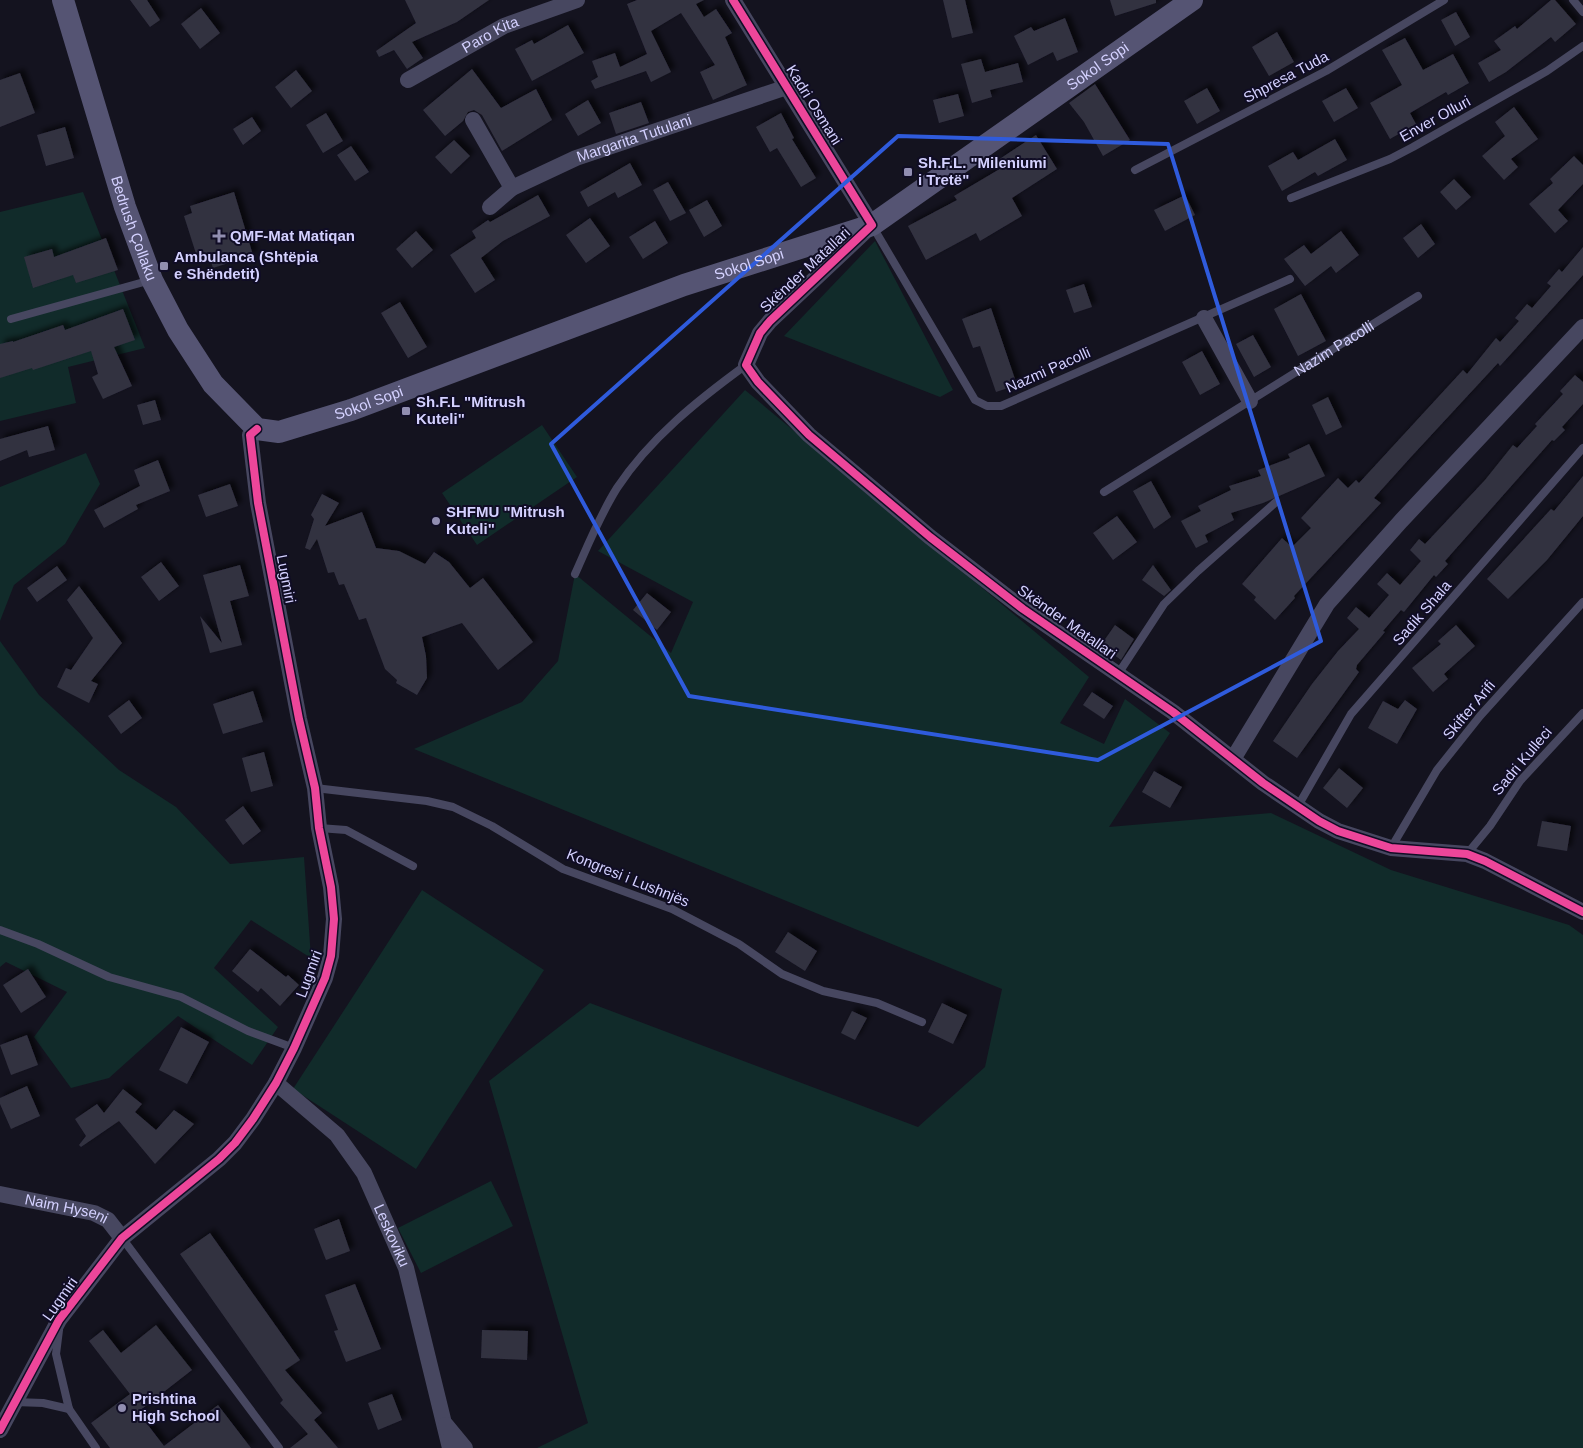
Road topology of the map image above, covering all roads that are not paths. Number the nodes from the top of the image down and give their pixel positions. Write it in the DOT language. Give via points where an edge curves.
graph roads {
  1 [pos="63,0"];
  2 [pos="577,0"];
  3 [pos="733,0"];
  4 [pos="1192,0"];
  5 [pos="1444,0"];
  6 [pos="1573,0"];
  7 [pos="1583,12"];
  8 [pos="1583,46"];
  9 [pos="408,80"];
  10 [pos="787,88"];
  11 [pos="473,120"];
  12 [pos="1135,170"];
  13 [pos="512,188"];
  14 [pos="1291,198"];
  15 [pos="490,207"];
  16 [pos="872,225"];
  17 [pos="1290,279"];
  18 [pos="152,280"];
  19 [pos="1418,296"];
  20 [pos="1204,318"];
  21 [pos="11,319"];
  22 [pos="1583,328"];
  23 [pos="746,365"];
  24 [pos="1250,402"];
  25 [pos="257,429"];
  26 [pos="1583,448"];
  27 [pos="1104,492"];
  28 [pos="1276,502"];
  29 [pos="575,574"];
  30 [pos="1583,602"];
  31 [pos="1118,674"];
  32 [pos="1583,713"];
  33 [pos="1233,759"];
  34 [pos="315,788"];
  35 [pos="1298,806"];
  36 [pos="319,828"];
  37 [pos="1391,848"];
  38 [pos="1467,854"];
  39 [pos="413,866"];
  40 [pos="1583,912"];
  41 [pos="0,930"];
  42 [pos="922,1022"];
  43 [pos="294,1048"];
  44 [pos="276,1083"];
  45 [pos="0,1194"];
  46 [pos="122,1238"];
  47 [pos="59,1320"];
  48 [pos="15,1402"];
  49 [pos="69,1409"];
  50 [pos="445,1424"];
  51 [pos="0,1430"];
  52 [pos="96,1448"];
  53 [pos="280,1448"];
  54 [pos="450,1448"];
  55 [pos="465,1448"];
  1 -- 18 [label="street, Bedrush Çollaku" via="125,207"];
  2 -- 9 [label="street, Paro Kita" via="504,26"];
  3 -- 10 [label="street, Kadri Osmani"];
  4 -- 16 [label="street, Sokol Sopi"];
  5 -- 12 [label="lane, Shpresa Tuda" via="1326,71"];
  6 -- 7 [label="lane"];
  8 -- 14 [label="lane, Enver Olluri" via="1547,71 1390,159"];
  10 -- 13 [label="street, Margarita Tutulani" via="576,158"];
  10 -- 16 [label="street, Kadri Osmani"];
  11 -- 13 [label="street"];
  13 -- 15 [label="street, Margarita Tutulani"];
  16 -- 20 [label="lane, Nazmi Pacolli" via="975,400 987,406 1001,406"];
  16 -- 23 [label="street, Skënder Matallari" via="770,321 760,333"];
  16 -- 25 [label="street, Sokol Sopi" via="684,285 351,410 279,432"];
  17 -- 20 [label="lane, Nazmi Pacolli"];
  18 -- 21 [label="lane"];
  18 -- 25 [label="street, Bedrush Çollaku" via="213,384"];
  19 -- 24 [label="lane, Nazim Pacolli"];
  20 -- 24 [label="street"];
  22 -- 33 [label="street" via="1327,604"];
  23 -- 29 [label="lane" via="686,410 640,460 604,510"];
  23 -- 31 [label="street, Skënder Matallari" via="758,382 810,435 889,504 1023,609"];
  24 -- 27 [label="lane, Nazim Pacolli"];
  25 -- 34 [label="street, Lugmiri" via="250,435 258,503"];
  26 -- 35 [label="lane, Sadik Shala" via="1351,714"];
  28 -- 31 [label="lane" via="1164,604"];
  30 -- 37 [label="lane, Skifter Arifi" via="1480,716 1437,770"];
  31 -- 33 [label="street, Skënder Matallari"];
  32 -- 38 [label="lane, Sadri Kulleci" via="1520,781"];
  33 -- 35 [label="street, Skënder Matallari"];
  34 -- 36 [label="street, Lugmiri"];
  34 -- 42 [label="lane, Kongresi i Lushnjës" via="427,801 453,808 492,826 564,869 672,908 739,944 782,974 823,992 877,1003"];
  35 -- 37 [label="street, Skënder Matallari" via="1338,831"];
  36 -- 39 [label="lane" via="337,828 356,834"];
  36 -- 43 [label="street, Lugmiri" via="331,887 334,939 325,978"];
  37 -- 38 [label="street, Skënder Matallari"];
  38 -- 40 [label="street, Skënder Matallari"];
  41 -- 43 [label="lane" via="108,977 181,997 248,1030"];
  43 -- 44 [label="street, Lugmiri"];
  44 -- 46 [label="street, Lugmiri" via="235,1143"];
  44 -- 50 [label="street, Leskoviku" via="337,1135 364,1173 406,1268"];
  45 -- 46 [label="street, Naim Hyseni" via="94,1213 108,1220"];
  46 -- 47 [label="street, Lugmiri"];
  46 -- 53 [label="lane"];
  47 -- 48 [label="street, Lugmiri"];
  47 -- 49 [label="lane, Lugmiri" via="56,1354"];
  48 -- 49 [label="lane"];
  48 -- 51 [label="street, Lugmiri"];
  49 -- 52 [label="lane, Lugmiri"];
  50 -- 54 [label="street, Leskoviku"];
  50 -- 55 [label="street, Leskoviku"];
}
